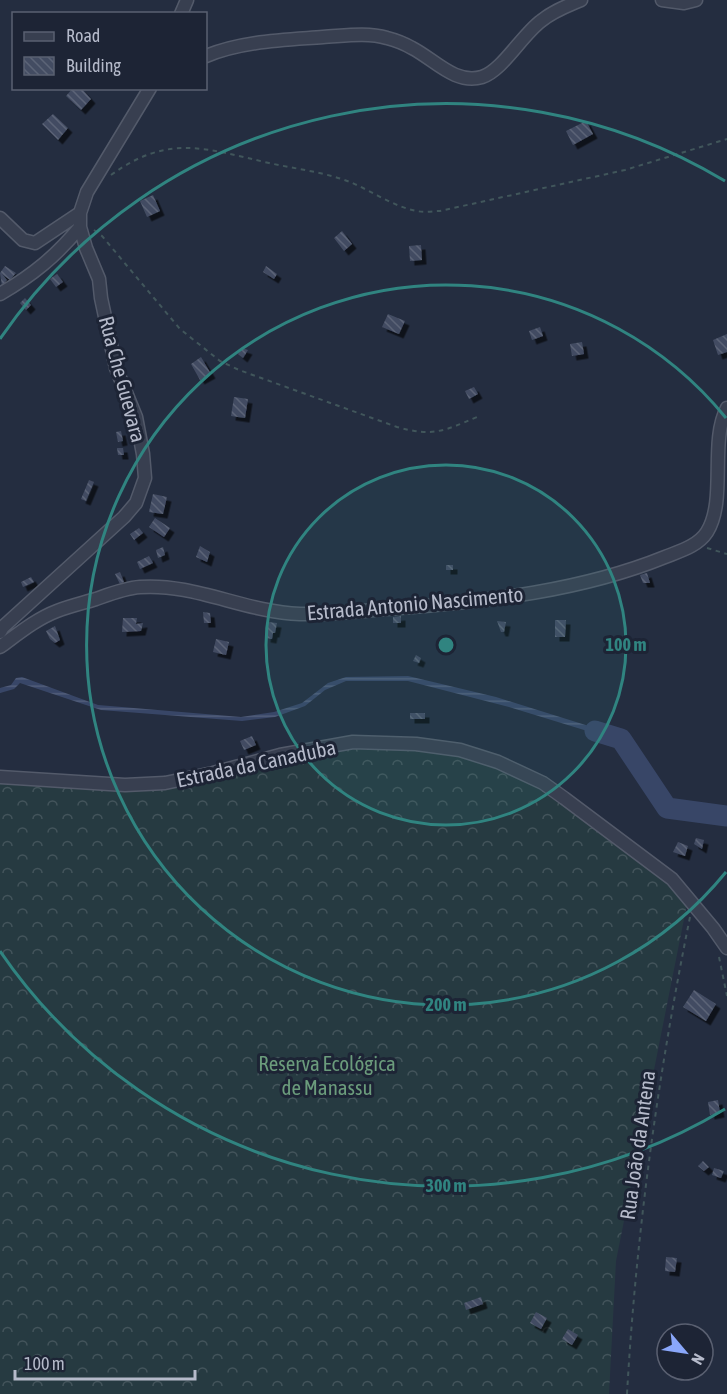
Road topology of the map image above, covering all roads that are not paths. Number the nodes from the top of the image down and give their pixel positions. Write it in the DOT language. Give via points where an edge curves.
graph roads {
  1 [pos="581,0"];
  2 [pos="662,0"];
  3 [pos="696,0"];
  4 [pos="207,56"];
  5 [pos="149,90"];
  6 [pos="80,213"];
  7 [pos="0,218"];
  8 [pos="80,227"];
  9 [pos="0,294"];
  10 [pos="727,408"];
  11 [pos="0,632"];
  12 [pos="0,647"];
  13 [pos="0,777"];
  14 [pos="723,949"];
  1 -- 4 [label="street" via="540,21 503,62 483,77 466,79 450,73 412,47 385,37 357,35 245,44"];
  2 -- 3 [label="street"];
  5 -- 6 [label="street, Rua Che Guevara" via="87,192"];
  6 -- 7 [label="street" via="35,243 23,240"];
  6 -- 8 [label="street, Rua Che Guevara"];
  8 -- 9 [label="street" via="46,264"];
  8 -- 11 [label="street, Rua Che Guevara" via="99,279 116,368 136,417 145,478 136,503 124,518"];
  10 -- 12 [label="street, Estrada Antonio Nascimento" via="720,430 712,520 707,532 696,543 637,568 527,594 402,608 299,614 238,605 178,588 138,587 56,611"];
  13 -- 14 [label="street, Estrada da Canaduba" via="125,785 165,783 353,742 460,750 543,783 672,879 713,928"];
}
